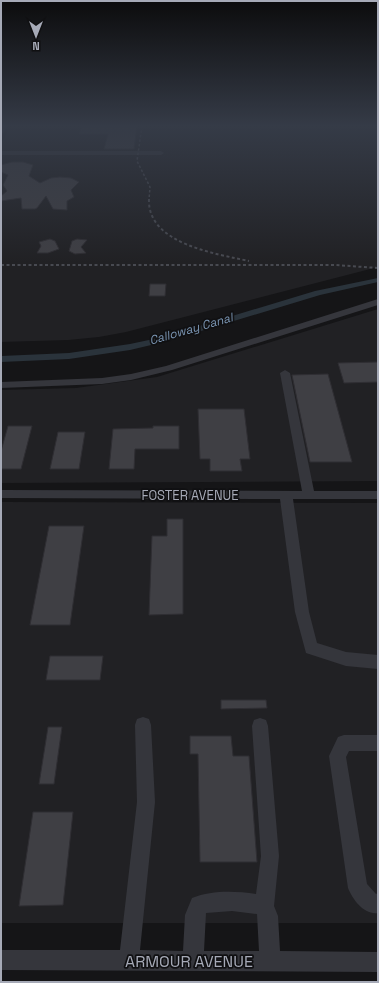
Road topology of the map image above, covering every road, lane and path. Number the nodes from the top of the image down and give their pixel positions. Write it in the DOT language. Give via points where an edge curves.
graph roads {
  1 [pos="378,302"];
  2 [pos="284,373"];
  3 [pos="1,385"];
  4 [pos="1,494"];
  5 [pos="286,495"];
  6 [pos="309,495"];
  7 [pos="378,495"];
  8 [pos="378,662"];
  9 [pos="143,725"];
  10 [pos="260,726"];
  11 [pos="378,742"];
  12 [pos="378,903"];
  13 [pos="264,906"];
  14 [pos="1,960"];
  15 [pos="128,960"];
  16 [pos="194,961"];
  17 [pos="270,962"];
  18 [pos="378,962"];
  1 -- 3 [label="street" via="170,368 131,377 102,381"];
  2 -- 6 [label="street"];
  4 -- 5 [label="street, FOSTER AVENUE"];
  5 -- 6 [label="street, FOSTER AVENUE"];
  5 -- 8 [label="street" via="302,612 310,648 346,659"];
  6 -- 7 [label="street, FOSTER AVENUE"];
  9 -- 15 [label="street" via="146,802"];
  10 -- 13 [label="street" via="270,856"];
  11 -- 12 [label="street" via="344,743 337,756 358,888 372,904"];
  13 -- 16 [label="street" via="255,903 209,902 199,905 195,916"];
  13 -- 17 [label="street" via="268,916"];
  14 -- 15 [label="street, ARMOUR AVENUE"];
  15 -- 16 [label="street, ARMOUR AVENUE"];
  16 -- 17 [label="street, ARMOUR AVENUE"];
  17 -- 18 [label="street, ARMOUR AVENUE"];
}
